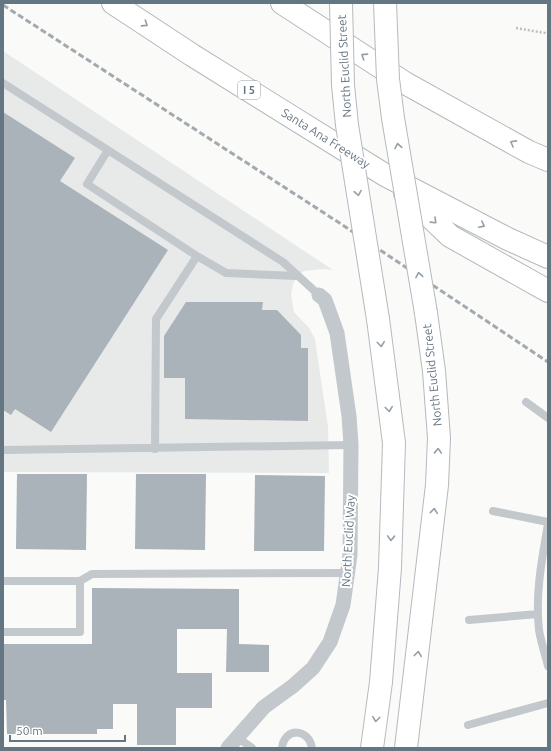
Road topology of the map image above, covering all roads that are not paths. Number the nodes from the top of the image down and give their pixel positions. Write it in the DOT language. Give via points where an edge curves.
graph roads {
  1 [pos="113,3"];
  2 [pos="282,3"];
  3 [pos="340,3"];
  4 [pos="385,3"];
  5 [pos="3,83"];
  6 [pos="108,150"];
  7 [pos="548,160"];
  8 [pos="386,174"];
  9 [pos="197,256"];
  10 [pos="548,257"];
  11 [pos="297,276"];
  12 [pos="548,290"];
  13 [pos="319,295"];
  14 [pos="526,402"];
  15 [pos="548,418"];
  16 [pos="352,446"];
  17 [pos="155,448"];
  18 [pos="3,450"];
  19 [pos="493,511"];
  20 [pos="548,523"];
  21 [pos="348,572"];
  22 [pos="3,581"];
  23 [pos="80,581"];
  24 [pos="538,614"];
  25 [pos="469,620"];
  26 [pos="3,632"];
  27 [pos="548,666"];
  28 [pos="548,704"];
  29 [pos="468,725"];
  30 [pos="233,742"];
  31 [pos="252,748"];
  32 [pos="282,748"];
  33 [pos="312,748"];
  34 [pos="372,748"];
  35 [pos="406,748"];
  1 -- 8 [label="main road, Santa Ana Freeway / I 5, one-way" via="192,55"];
  7 -- 2 [label="main road, one-way" via="405,83"];
  3 -- 34 [label="main road, North Euclid Street, one-way, bridge" via="344,98 394,443 390,568 381,682"];
  35 -- 4 [label="main road, North Euclid Street, one-way, bridge" via="437,485 439,438 426,313 388,79"];
  5 -- 6 [label="lane"];
  6 -- 9 [label="lane" via="87,184"];
  6 -- 11 [label="lane" via="283,262"];
  8 -- 10 [label="main road, Santa Ana Freeway / I 5, one-way" via="508,239"];
  8 -- 12 [label="main road, one-way" via="450,236"];
  9 -- 11 [label="lane" via="226,273"];
  9 -- 17 [label="lane" via="156,319"];
  11 -- 13 [label="lane"];
  13 -- 16 [label="street, North Euclid Way" via="325,300 337,333"];
  14 -- 15 [label="lane"];
  16 -- 17 [label="lane"];
  16 -- 21 [label="street, North Euclid Way"];
  17 -- 18 [label="lane"];
  19 -- 20 [label="lane"];
  20 -- 24 [label="lane" via="537,596"];
  21 -- 23 [label="lane" via="92,574"];
  21 -- 30 [label="street, North Euclid Way" via="343,605 330,642 322,655 304,678 264,707"];
  22 -- 23 [label="lane"];
  23 -- 26 [label="lane" via="80,632"];
  24 -- 25 [label="lane"];
  24 -- 27 [label="lane" via="539,632"];
  28 -- 29 [label="lane"];
  30 -- 31 [label="lane"];
  32 -- 33 [label="lane" via="282,743 289,734 297,733 309,739"];
}
